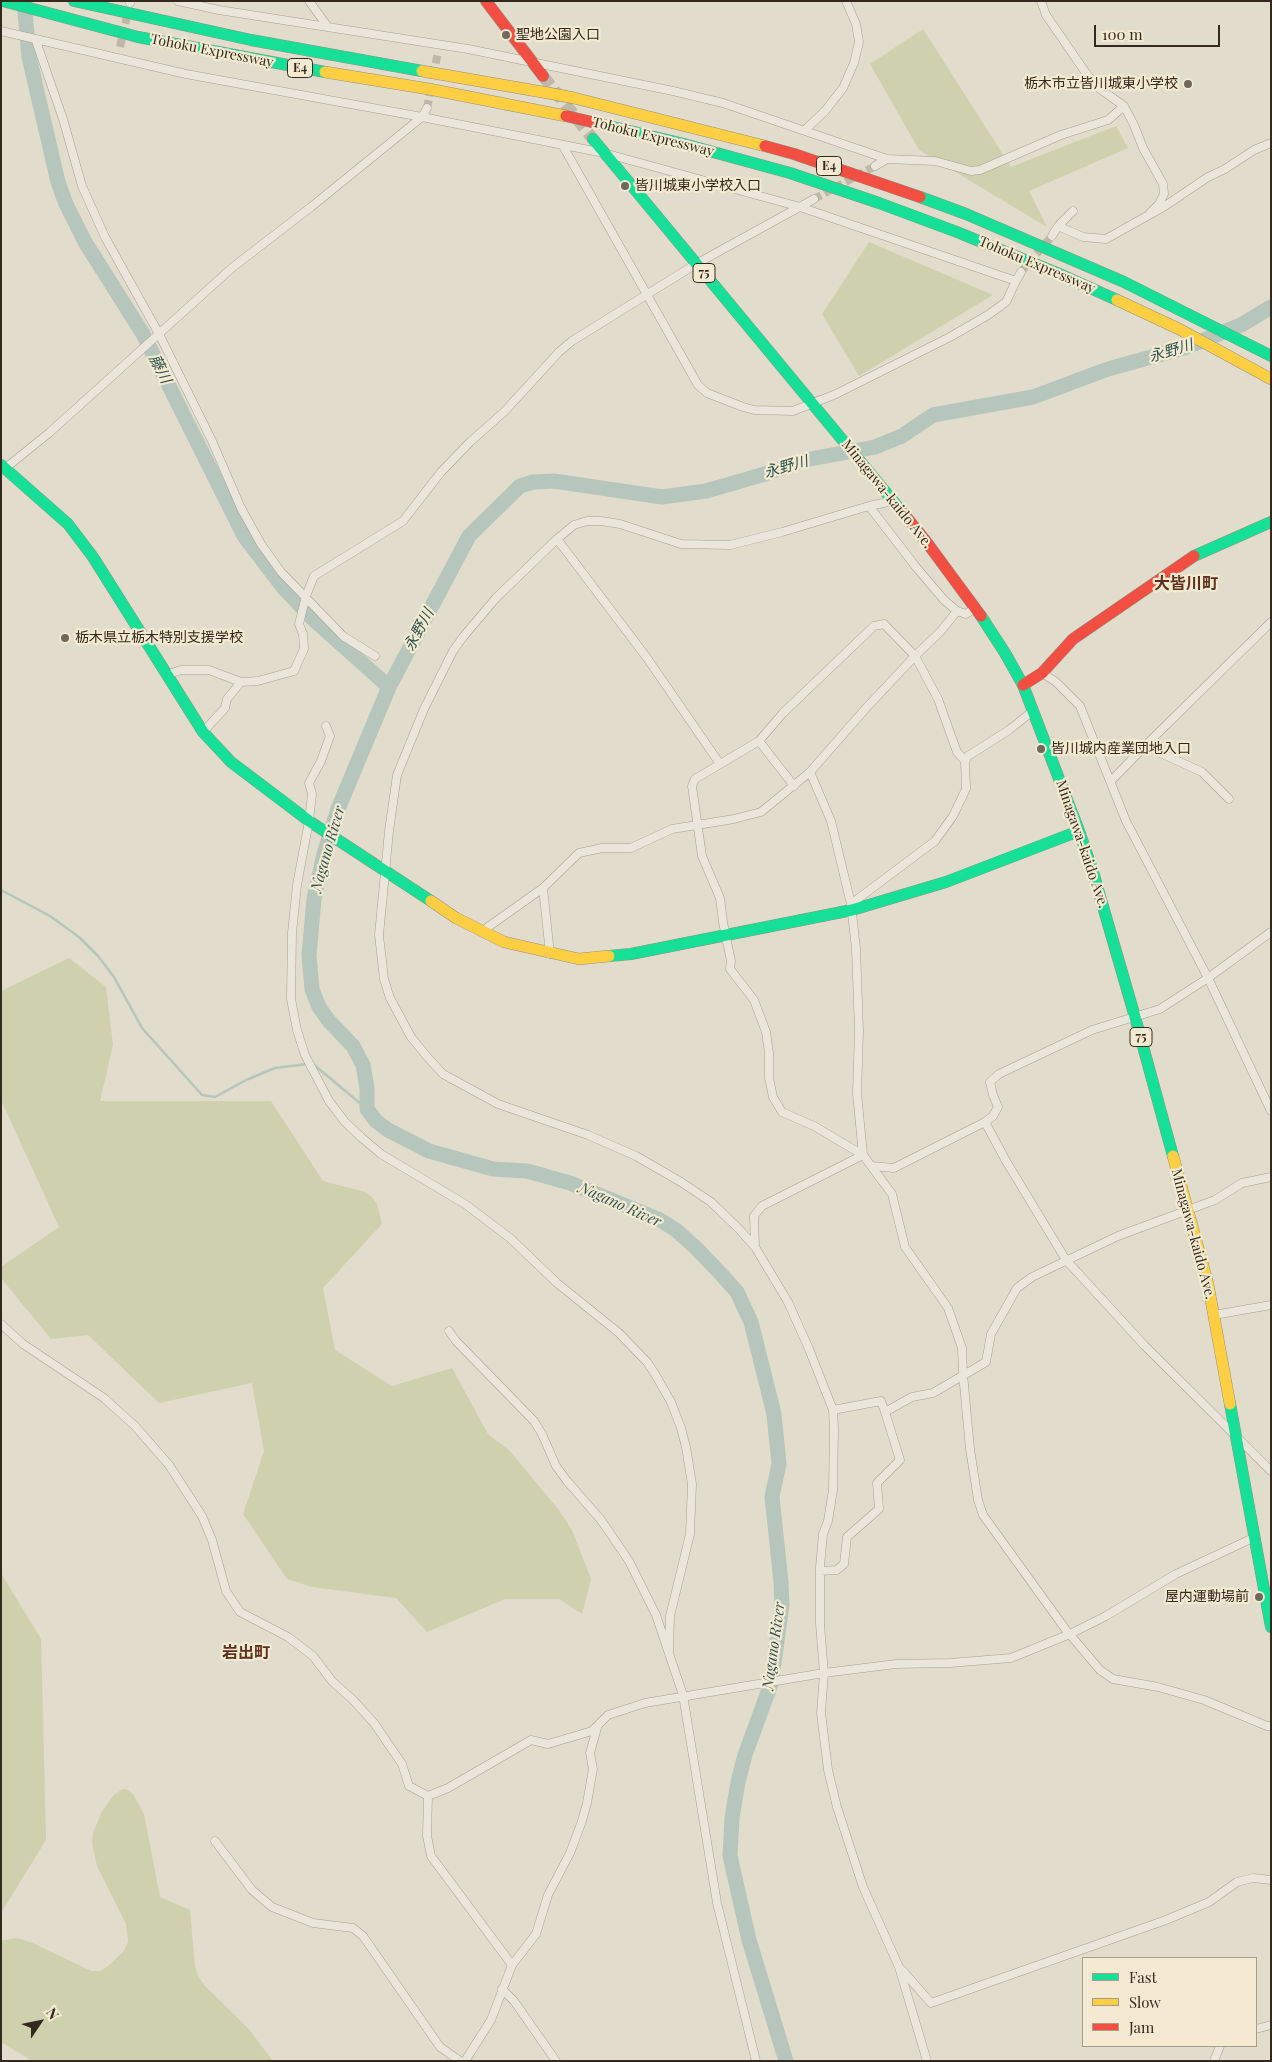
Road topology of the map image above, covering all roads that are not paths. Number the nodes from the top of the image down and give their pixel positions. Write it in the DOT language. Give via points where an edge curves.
graph roads {
  1 [pos="3,1"];
  2 [pos="74,1"];
  3 [pos="178,1"];
  4 [pos="310,1"];
  5 [pos="486,1"];
  6 [pos="846,1"];
  7 [pos="1041,1"];
  8 [pos="328,27"];
  9 [pos="1,31"];
  10 [pos="36,41"];
  11 [pos="120,48"];
  12 [pos="120,57"];
  13 [pos="533,63"];
  14 [pos="543,76"];
  15 [pos="1124,106"];
  16 [pos="427,108"];
  17 [pos="422,117"];
  18 [pos="805,130"];
  19 [pos="593,139"];
  20 [pos="1271,143"];
  21 [pos="563,146"];
  22 [pos="604,153"];
  23 [pos="887,159"];
  24 [pos="875,166"];
  25 [pos="814,200"];
  26 [pos="800,207"];
  27 [pos="1073,211"];
  28 [pos="1150,213"];
  29 [pos="1058,226"];
  30 [pos="1052,236"];
  31 [pos="696,264"];
  32 [pos="1021,272"];
  33 [pos="1016,281"];
  34 [pos="647,294"];
  35 [pos="159,334"];
  36 [pos="1271,356"];
  37 [pos="1271,378"];
  38 [pos="814,406"];
  39 [pos="2,469"];
  40 [pos="890,498"];
  41 [pos="869,506"];
  42 [pos="1271,522"];
  43 [pos="557,538"];
  44 [pos="306,596"];
  45 [pos="976,608"];
  46 [pos="957,611"];
  47 [pos="1271,622"];
  48 [pos="375,656"];
  49 [pos="915,656"];
  50 [pos="1042,672"];
  51 [pos="166,675"];
  52 [pos="241,682"];
  53 [pos="1023,685"];
  54 [pos="1034,710"];
  55 [pos="326,726"];
  56 [pos="204,732"];
  57 [pos="759,741"];
  58 [pos="1145,746"];
  59 [pos="965,761"];
  60 [pos="720,764"];
  61 [pos="810,772"];
  62 [pos="1111,781"];
  63 [pos="794,786"];
  64 [pos="1229,798"];
  65 [pos="312,822"];
  66 [pos="697,824"];
  67 [pos="1079,831"];
  68 [pos="382,870"];
  69 [pos="543,888"];
  70 [pos="851,907"];
  71 [pos="1271,932"];
  72 [pos="483,933"];
  73 [pos="726,934"];
  74 [pos="550,954"];
  75 [pos="1208,978"];
  76 [pos="1135,1017"];
  77 [pos="1271,1111"];
  78 [pos="985,1122"];
  79 [pos="862,1155"];
  80 [pos="872,1166"];
  81 [pos="1271,1177"];
  82 [pos="1187,1209"];
  83 [pos="755,1247"];
  84 [pos="1066,1260"];
  85 [pos="1271,1305"];
  86 [pos="1214,1315"];
  87 [pos="1,1324"];
  88 [pos="449,1331"];
  89 [pos="962,1374"];
  90 [pos="833,1410"];
  91 [pos="885,1412"];
  92 [pos="1236,1439"];
  93 [pos="1271,1471"];
  94 [pos="1253,1538"];
  95 [pos="820,1572"];
  96 [pos="1271,1627"];
  97 [pos="1070,1634"];
  98 [pos="669,1652"];
  99 [pos="824,1673"];
  100 [pos="683,1695"];
  101 [pos="1271,1726"];
  102 [pos="597,1728"];
  103 [pos="428,1796"];
  104 [pos="215,1841"];
  105 [pos="1271,1880"];
  106 [pos="512,1965"];
  107 [pos="899,1966"];
  108 [pos="502,1989"];
  109 [pos="1271,2025"];
  110 [pos="1257,2029"];
  111 [pos="1220,2047"];
  112 [pos="460,2061"];
  113 [pos="465,2061"];
  114 [pos="556,2061"];
  115 [pos="756,2061"];
  116 [pos="927,2061"];
  117 [pos="1214,2061"];
  1 -- 37 [label="main road, Tohoku Expressway / E4, bridge" via="147,39 566,116 799,176 958,232 1056,272 1179,329"];
  2 -- 36 [label="main road, Tohoku Expressway / E4, bridge" via="242,38 574,98 794,154 966,214 1077,260"];
  3 -- 8 [label="street"];
  4 -- 8 [label="street"];
  5 -- 13 [label="main road"];
  6 -- 18 [label="street" via="856,24 859,42 854,63 843,88"];
  7 -- 15 [label="street" via="1046,15 1088,76"];
  8 -- 13 [label="street" via="439,49 468,49"];
  9 -- 10 [label="street"];
  10 -- 12 [label="street"];
  10 -- 35 [label="street" via="82,186 105,237"];
  11 -- 12 [label="street"];
  12 -- 17 [label="street" via="186,74"];
  13 -- 14 [label="main road"];
  13 -- 18 [label="street" via="722,104"];
  15 -- 23 [label="street" via="1108,120 1061,135 980,170 962,170 935,162"];
  15 -- 28 [label="street" via="1163,184 1164,194"];
  16 -- 17 [label="street"];
  17 -- 21 [label="street"];
  17 -- 35 [label="street" via="233,267"];
  18 -- 23 [label="street"];
  19 -- 22 [label="main road, Minagawa-kaido Ave. / 75"];
  20 -- 28 [label="street"];
  21 -- 22 [label="street"];
  21 -- 34 [label="street"];
  22 -- 26 [label="street"];
  22 -- 31 [label="main road, Minagawa-kaido Ave. / 75"];
  23 -- 24 [label="street"];
  25 -- 26 [label="street"];
  26 -- 31 [label="street"];
  26 -- 33 [label="street"];
  27 -- 29 [label="street"];
  28 -- 29 [label="street" via="1106,239 1083,237"];
  29 -- 30 [label="street"];
  31 -- 34 [label="street"];
  31 -- 38 [label="main road, Minagawa-kaido Ave. / 75"];
  32 -- 33 [label="street"];
  33 -- 38 [label="street" via="1006,302 988,315"];
  34 -- 38 [label="street" via="698,385 707,393 754,410 793,411"];
  34 -- 44 [label="street" via="559,352 504,412 441,472 403,521 314,576"];
  35 -- 39 [label="street" via="49,433"];
  35 -- 44 [label="street" via="261,544 281,572"];
  38 -- 40 [label="main road, Minagawa-kaido Ave. / 75"];
  39 -- 51 [label="main road" via="68,524"];
  40 -- 41 [label="street"];
  40 -- 45 [label="main road, Minagawa-kaido Ave. / 75"];
  41 -- 43 [label="street" via="730,545 681,544 601,520 574,525"];
  41 -- 46 [label="street" via="916,567"];
  42 -- 50 [label="main road" via="1185,560 1073,639"];
  43 -- 60 [label="street" via="648,658"];
  43 -- 68 [label="street" via="496,598 463,637 424,709 397,776"];
  44 -- 48 [label="street" via="343,636"];
  44 -- 52 [label="street" via="299,624 304,649 294,671"];
  45 -- 46 [label="street" via="966,614"];
  45 -- 53 [label="main road, Minagawa-kaido Ave. / 75"];
  46 -- 49 [label="street" via="941,632"];
  47 -- 58 [label="street"];
  49 -- 57 [label="street" via="884,624 874,626 783,712"];
  49 -- 59 [label="street" via="938,699 957,752"];
  49 -- 61 [label="street"];
  50 -- 53 [label="main road"];
  50 -- 62 [label="street" via="1080,706"];
  51 -- 52 [label="street" via="181,670 209,670"];
  51 -- 56 [label="main road"];
  52 -- 56 [label="street" via="227,699 225,708"];
  53 -- 54 [label="main road, Minagawa-kaido Ave. / 75"];
  54 -- 59 [label="street"];
  54 -- 67 [label="main road, Minagawa-kaido Ave. / 75"];
  55 -- 65 [label="street" via="330,736 309,783"];
  56 -- 65 [label="main road" via="248,776"];
  57 -- 60 [label="street"];
  57 -- 63 [label="street"];
  58 -- 62 [label="street"];
  58 -- 64 [label="street" via="1202,772"];
  59 -- 70 [label="street" via="966,789 953,816 935,841"];
  60 -- 66 [label="street" via="695,779 692,786"];
  61 -- 63 [label="street"];
  61 -- 70 [label="street" via="831,820"];
  62 -- 75 [label="street" via="1126,821"];
  63 -- 66 [label="street" via="761,812"];
  65 -- 68 [label="main road"];
  65 -- 98 [label="street" via="297,885 291,999 296,1030 305,1055 329,1101 345,1122 381,1154 465,1204 510,1238 557,1282 619,1332 647,1362 671,1402 686,1447 692,1484 692,1512 690,1534 670,1616"];
  66 -- 69 [label="street" via="672,829 631,848 602,848 579,853"];
  66 -- 73 [label="street" via="702,856 720,898"];
  67 -- 70 [label="main road" via="946,882"];
  67 -- 76 [label="main road, Minagawa-kaido Ave. / 75"];
  68 -- 72 [label="main road"];
  68 -- 83 [label="street" via="379,935 384,979 399,1016 428,1059 443,1074 498,1104 588,1135 644,1160 710,1202"];
  69 -- 72 [label="street"];
  69 -- 74 [label="street"];
  70 -- 73 [label="main road"];
  70 -- 79 [label="street" via="856,949 857,1093"];
  71 -- 75 [label="street"];
  72 -- 74 [label="main road"];
  73 -- 74 [label="main road" via="631,954 579,959"];
  73 -- 79 [label="street" via="732,961 730,969 754,1000 766,1032 769,1078 773,1097 782,1112 814,1126"];
  75 -- 76 [label="street" via="1160,1009"];
  75 -- 77 [label="street"];
  76 -- 78 [label="street" via="1092,1030 999,1074 990,1082 998,1107"];
  76 -- 82 [label="main road, Minagawa-kaido Ave. / 75"];
  78 -- 80 [label="street" via="894,1168"];
  78 -- 84 [label="street"];
  79 -- 80 [label="street"];
  79 -- 83 [label="street" via="762,1206 754,1216"];
  80 -- 89 [label="street" via="892,1194 905,1247 948,1308 962,1348"];
  81 -- 82 [label="street" via="1242,1183 1215,1200"];
  82 -- 84 [label="street"];
  82 -- 86 [label="main road, Minagawa-kaido Ave. / 75"];
  83 -- 90 [label="street" via="788,1302"];
  84 -- 89 [label="street" via="1017,1288 991,1334 986,1362"];
  84 -- 92 [label="street"];
  85 -- 86 [label="street"];
  86 -- 92 [label="main road, Minagawa-kaido Ave. / 75"];
  87 -- 103 [label="street" via="23,1344 104,1398 135,1426 169,1465 202,1516 226,1590 240,1612 288,1637 313,1656 332,1681 374,1723 402,1764 409,1786"];
  88 -- 98 [label="street" via="538,1428 556,1466 601,1520 629,1561 656,1615"];
  89 -- 91 [label="street" via="933,1393 912,1397"];
  89 -- 97 [label="street" via="970,1449 983,1515"];
  90 -- 91 [label="street" via="881,1401"];
  90 -- 95 [label="street" via="833,1490 823,1534"];
  91 -- 95 [label="street" via="900,1460 877,1483 879,1509 847,1537 844,1564 837,1570"];
  92 -- 93 [label="street"];
  92 -- 94 [label="main road, Minagawa-kaido Ave. / 75"];
  94 -- 96 [label="main road, Minagawa-kaido Ave. / 75"];
  94 -- 97 [label="street" via="1176,1574"];
  95 -- 99 [label="street"];
  97 -- 99 [label="street" via="1010,1658 896,1664"];
  97 -- 101 [label="street" via="1100,1670 1113,1679 1204,1700"];
  98 -- 100 [label="street"];
  99 -- 100 [label="street"];
  99 -- 107 [label="street" via="821,1713 832,1791 864,1887"];
  100 -- 102 [label="street" via="608,1716"];
  100 -- 115 [label="street" via="718,1902"];
  102 -- 103 [label="street" via="548,1744 531,1740 448,1788"];
  102 -- 106 [label="street" via="590,1753 593,1769 582,1821 570,1854 548,1895 536,1934"];
  103 -- 106 [label="street" via="427,1836 431,1856"];
  104 -- 112 [label="street" via="252,1890 272,1907 313,1923 353,1928 362,1936 440,2047"];
  105 -- 107 [label="street" via="1253,1878 1237,1882 1208,1902 1166,1920 931,2003"];
  106 -- 108 [label="street"];
  107 -- 116 [label="street"];
  108 -- 113 [label="street" via="491,2020"];
  108 -- 114 [label="street" via="514,2000"];
  109 -- 110 [label="street"];
  111 -- 117 [label="street"];
}
